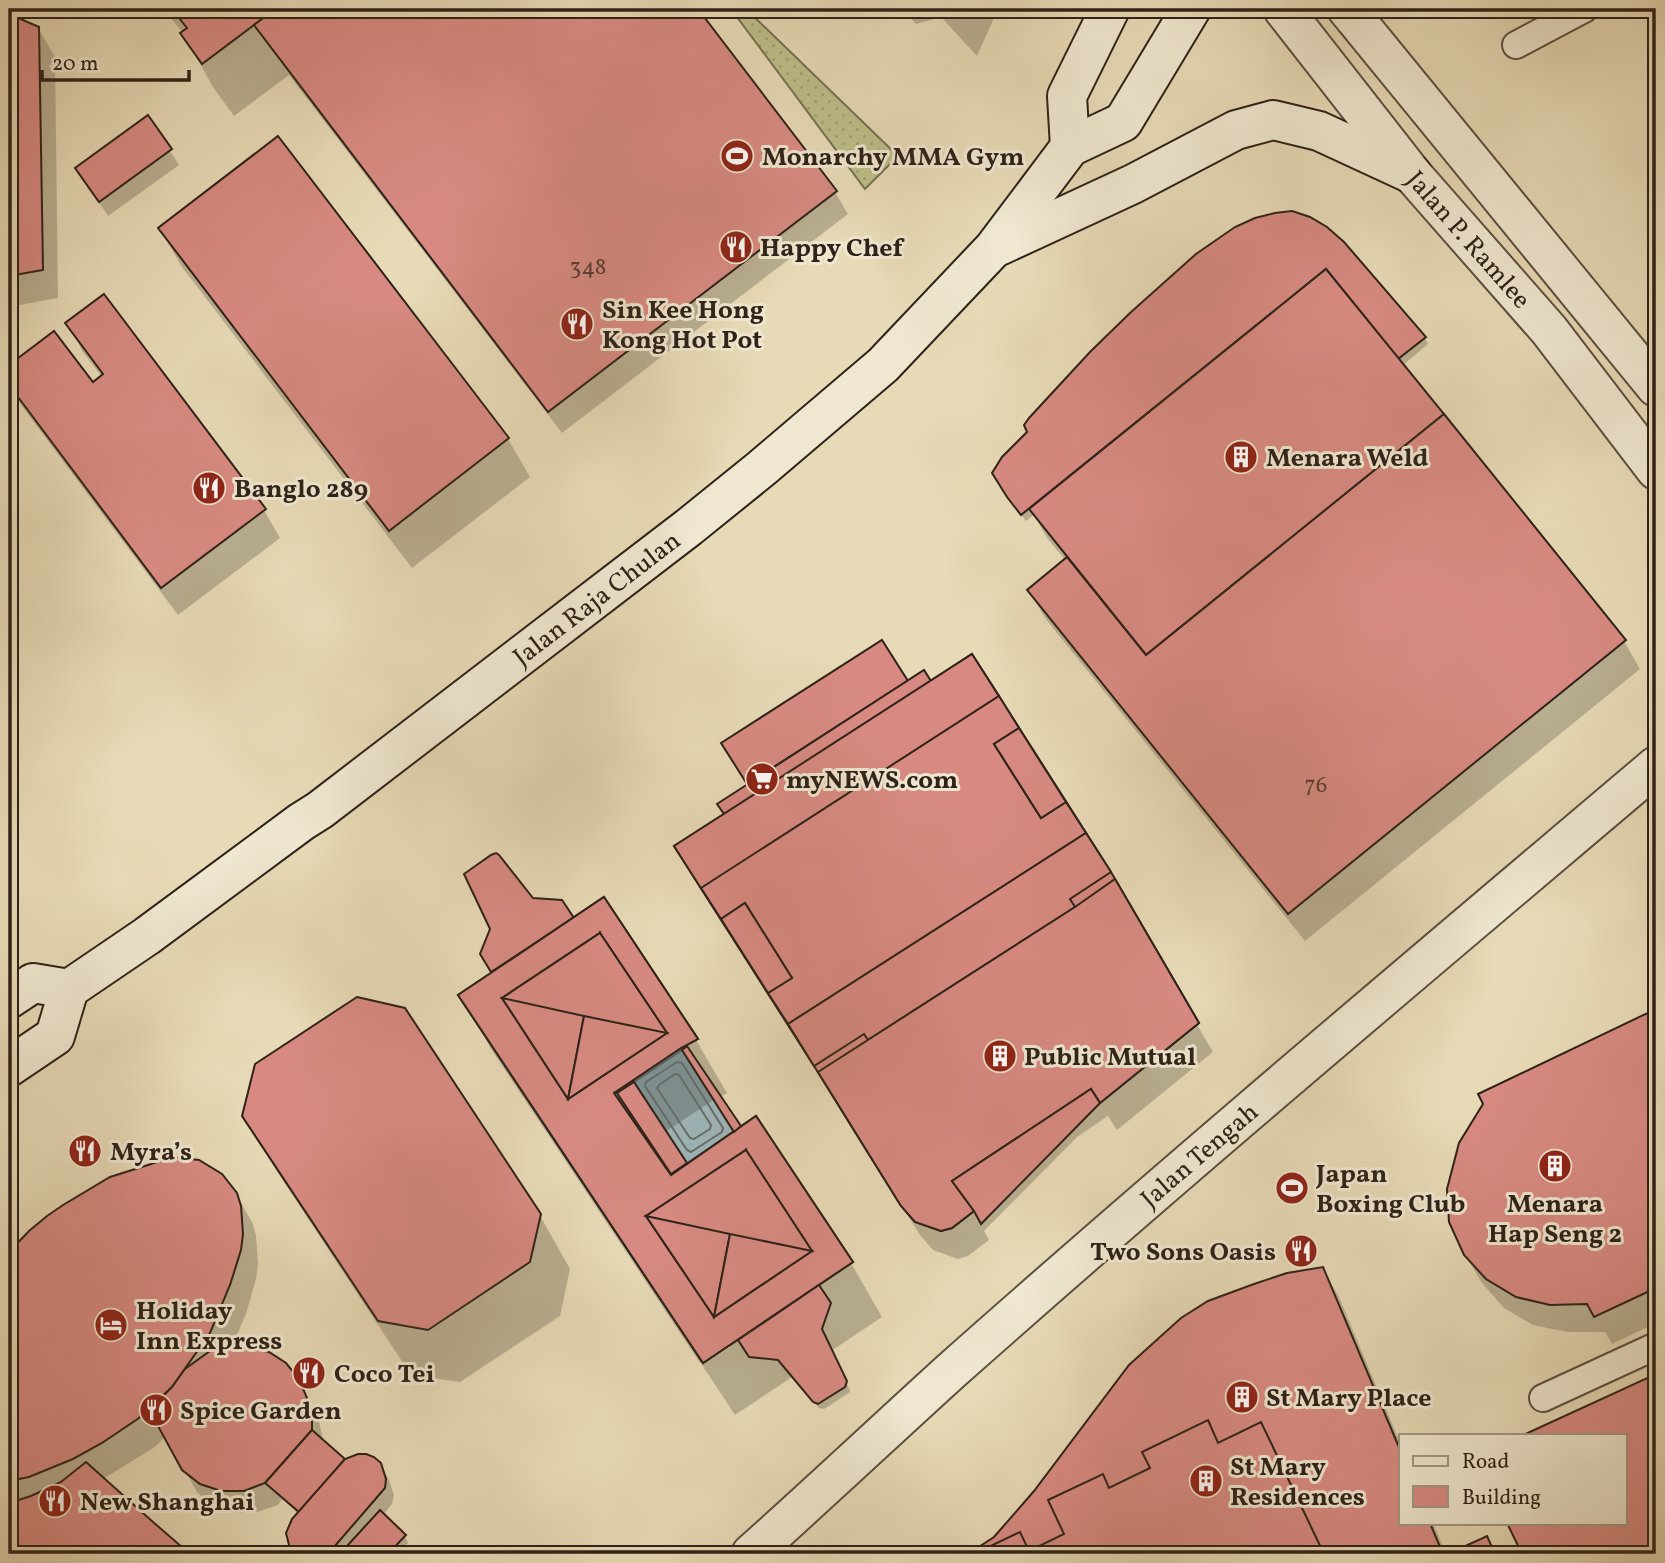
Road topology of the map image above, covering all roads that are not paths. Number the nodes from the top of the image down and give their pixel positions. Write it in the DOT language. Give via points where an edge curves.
graph roads {
  1 [pos="1110,9"];
  2 [pos="1191,9"];
  3 [pos="1283,9"];
  4 [pos="1584,9"];
  5 [pos="1354,14"];
  6 [pos="1516,45"];
  7 [pos="1070,148"];
  8 [pos="1412,174"];
  9 [pos="994,248"];
  10 [pos="1656,387"];
  11 [pos="1652,457"];
  12 [pos="1656,766"];
  13 [pos="69,989"];
  14 [pos="9,999"];
  15 [pos="9,1067"];
  16 [pos="1656,1346"];
  17 [pos="1543,1398"];
  18 [pos="751,1554"];
  1 -- 7 [label="main road" via="1067,96"];
  2 -- 7 [label="main road, Jalan Raja Chulan" via="1123,122"];
  3 -- 8 [label="main road, Jalan P. Ramlee"];
  4 -- 6 [label="lane"];
  5 -- 10 [label="main road, Jalan P. Ramlee"];
  7 -- 9 [label="main road, Jalan Raja Chulan"];
  8 -- 9 [label="main road" via="1319,131 1273,120 1236,130"];
  8 -- 11 [label="main road, Jalan P. Ramlee" via="1549,330"];
  9 -- 13 [label="main road, Jalan Raja Chulan" via="883,365 689,527 320,810"];
  12 -- 18 [label="main road, Jalan Tengah" via="1025,1307"];
  13 -- 14 [label="main road" via="33,983"];
  13 -- 15 [label="main road" via="55,1036"];
  16 -- 17 [label="lane"];
}
